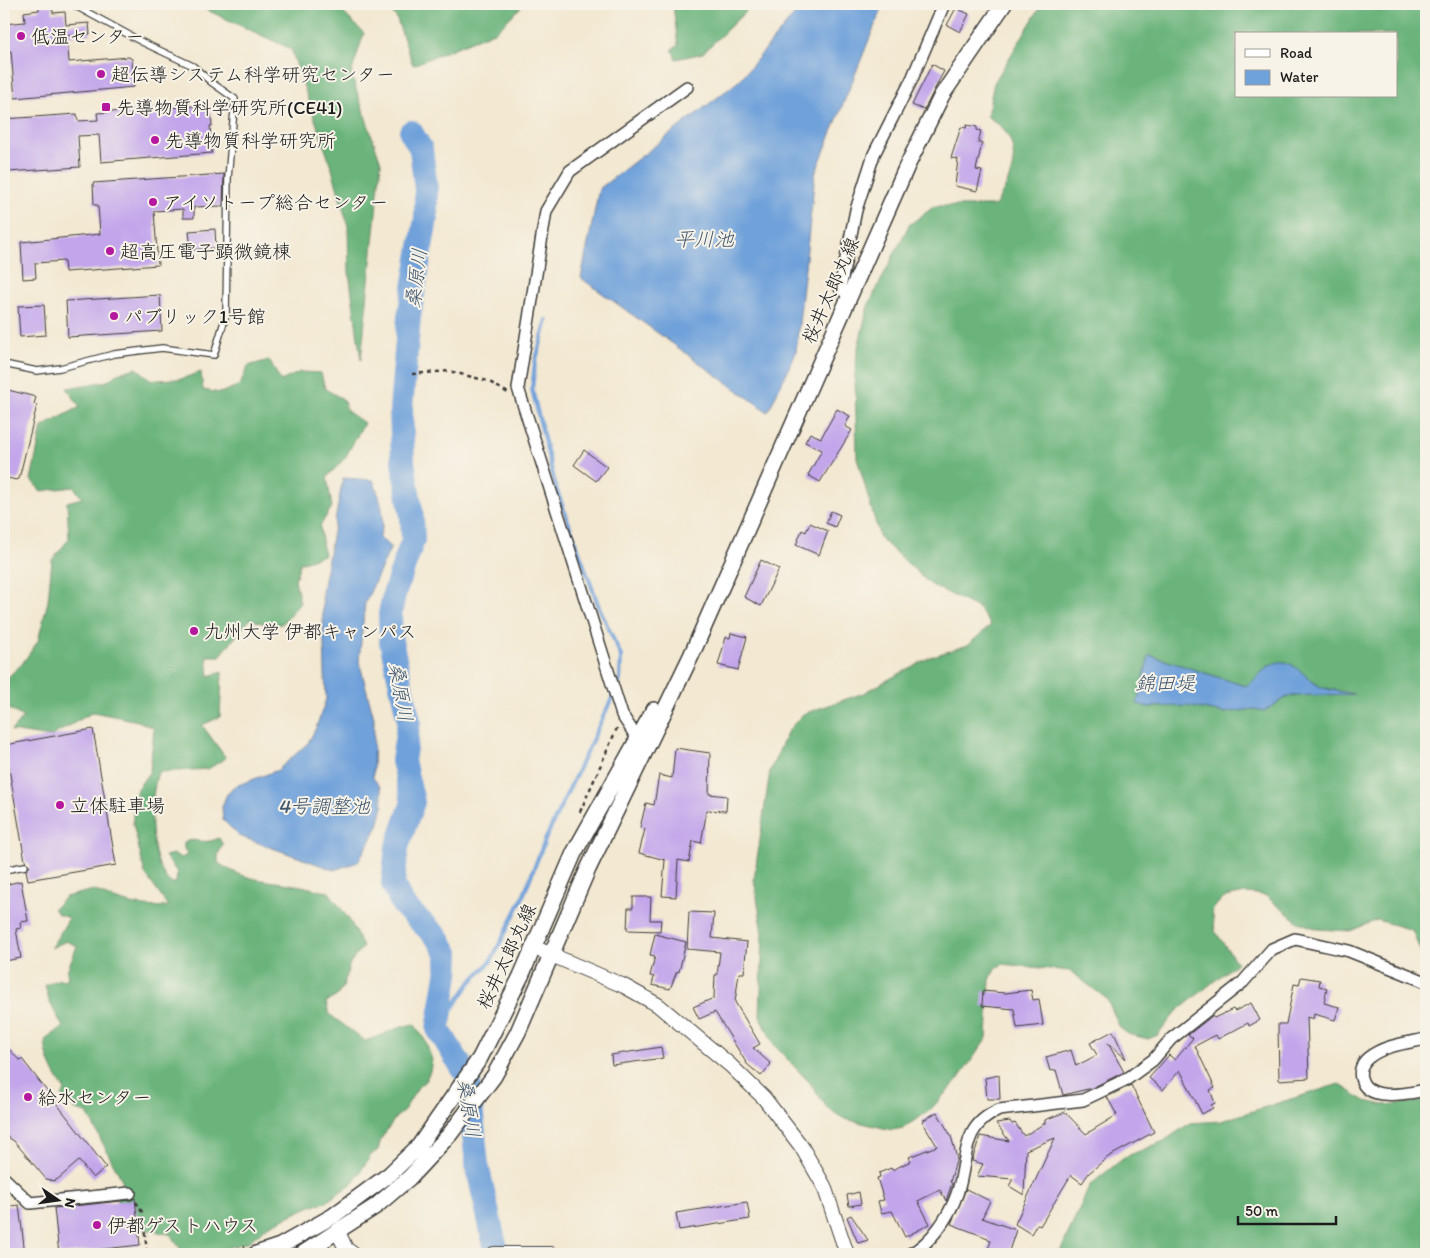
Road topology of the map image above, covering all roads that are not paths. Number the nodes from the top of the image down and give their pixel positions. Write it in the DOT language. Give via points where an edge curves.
graph roads {
  1 [pos="72,4"];
  2 [pos="944,4"];
  3 [pos="1004,4"];
  4 [pos="687,87"];
  5 [pos="849,296"];
  6 [pos="4,364"];
  7 [pos="641,745"];
  8 [pos="25,866"];
  9 [pos="4,870"];
  10 [pos="533,947"];
  11 [pos="552,955"];
  12 [pos="1426,982"];
  13 [pos="1426,1039"];
  14 [pos="1426,1090"];
  15 [pos="4,1178"];
  16 [pos="130,1192"];
  17 [pos="338,1232"];
  18 [pos="510,1253"];
  19 [pos="256,1254"];
  20 [pos="302,1254"];
  21 [pos="353,1254"];
  22 [pos="494,1254"];
  23 [pos="551,1254"];
  24 [pos="847,1254"];
  25 [pos="910,1254"];
  1 -- 6 [label="lane" via="193,66 235,99 228,178 226,315 214,355 162,348 114,354 37,371"];
  2 -- 5 [label="street" via="874,154 856,210 840,288"];
  3 -- 5 [label="main road, 桜井太郎丸線" via="942,95"];
  4 -- 7 [label="street" via="570,171 546,211 518,388 622,715"];
  5 -- 7 [label="main road, 桜井太郎丸線" via="691,656"];
  7 -- 10 [label="main road, 桜井太郎丸線" via="574,853"];
  7 -- 11 [label="main road, 桜井太郎丸線"];
  8 -- 9 [label="lane"];
  10 -- 11 [label="street"];
  10 -- 19 [label="main road, 桜井太郎丸線" via="480,1058 419,1146 390,1174 333,1216 280,1246"];
  11 -- 17 [label="main road, 桜井太郎丸線" via="518,1032 494,1076 450,1134 409,1178"];
  11 -- 24 [label="street" via="624,986 658,1005 764,1098 801,1146 824,1186"];
  12 -- 25 [label="street" via="1331,946 1296,939 1272,949 1244,982 1171,1039 1136,1074 1083,1100 988,1114 978,1123 966,1147 957,1194 950,1208 930,1238"];
  13 -- 14 [label="street" via="1380,1051 1368,1058 1360,1073 1363,1084 1371,1091 1393,1094"];
  15 -- 16 [label="street" via="30,1202"];
  17 -- 20 [label="main road, 桜井太郎丸線"];
  17 -- 21 [label="street" via="346,1249"];
  18 -- 22 [label="street"];
  18 -- 23 [label="street"];
}
